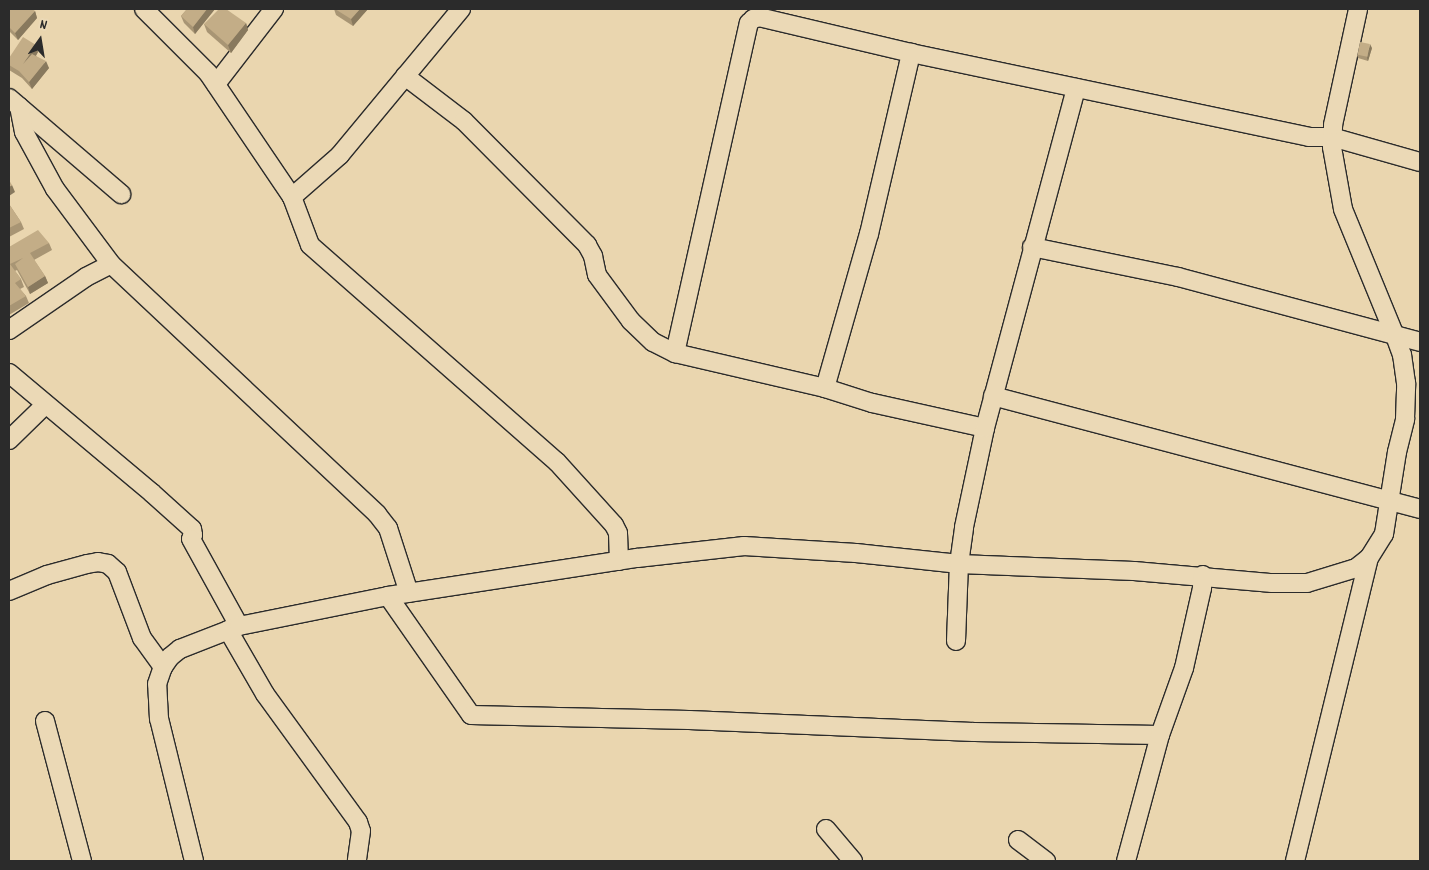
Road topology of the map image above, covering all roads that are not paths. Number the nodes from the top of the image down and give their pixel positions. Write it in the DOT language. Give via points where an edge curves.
graph roads {
  1 [pos="144,9"];
  2 [pos="274,9"];
  3 [pos="461,9"];
  4 [pos="1358,9"];
  5 [pos="911,53"];
  6 [pos="405,76"];
  7 [pos="216,84"];
  8 [pos="1076,88"];
  9 [pos="14,102"];
  10 [pos="1332,137"];
  11 [pos="1420,162"];
  12 [pos="121,194"];
  13 [pos="292,197"];
  14 [pos="1032,246"];
  15 [pos="110,264"];
  16 [pos="9,330"];
  17 [pos="1395,336"];
  18 [pos="1420,342"];
  19 [pos="675,353"];
  20 [pos="9,373"];
  21 [pos="825,388"];
  22 [pos="993,396"];
  23 [pos="45,405"];
  24 [pos="985,428"];
  25 [pos="9,440"];
  26 [pos="1390,501"];
  27 [pos="1420,509"];
  28 [pos="1369,558"];
  29 [pos="619,561"];
  30 [pos="959,564"];
  31 [pos="1203,575"];
  32 [pos="9,591"];
  33 [pos="409,593"];
  34 [pos="388,596"];
  35 [pos="233,628"];
  36 [pos="956,641"];
  37 [pos="163,667"];
  38 [pos="45,722"];
  39 [pos="1160,735"];
  40 [pos="826,829"];
  41 [pos="1018,840"];
  42 [pos="360,860"];
  43 [pos="82,861"];
  44 [pos="194,861"];
  45 [pos="854,861"];
  46 [pos="1046,861"];
  47 [pos="1126,861"];
  48 [pos="1294,861"];
  1 -- 7 [label="street"];
  2 -- 7 [label="street"];
  3 -- 6 [label="street"];
  4 -- 10 [label="street"];
  5 -- 8 [label="street"];
  5 -- 19 [label="street" via="759,17 749,23"];
  5 -- 21 [label="street" via="869,234"];
  6 -- 13 [label="street" via="340,155"];
  6 -- 19 [label="street" via="464,121 587,245 597,275 630,321 653,342"];
  7 -- 13 [label="street"];
  8 -- 10 [label="street" via="1308,137"];
  8 -- 14 [label="street"];
  9 -- 12 [label="street"];
  9 -- 15 [label="street" via="24,132 55,189"];
  10 -- 11 [label="street"];
  10 -- 17 [label="street" via="1343,209"];
  13 -- 29 [label="street" via="310,244 557,462 614,524 618,533"];
  14 -- 17 [label="street" via="1178,277"];
  14 -- 22 [label="street"];
  15 -- 16 [label="street"];
  15 -- 33 [label="street" via="377,514 388,528"];
  17 -- 18 [label="street"];
  17 -- 26 [label="street" via="1406,383 1405,419"];
  19 -- 21 [label="street"];
  20 -- 23 [label="street"];
  21 -- 24 [label="street" via="872,403"];
  22 -- 24 [label="street"];
  22 -- 26 [label="street"];
  23 -- 25 [label="street"];
  23 -- 35 [label="street" via="192,529 191,539"];
  24 -- 30 [label="street"];
  26 -- 27 [label="street"];
  26 -- 28 [label="street" via="1384,534"];
  28 -- 31 [label="street" via="1342,574 1307,583 1272,583"];
  28 -- 48 [label="street"];
  29 -- 30 [label="street" via="744,546"];
  29 -- 33 [label="street"];
  30 -- 31 [label="street"];
  30 -- 36 [label="street"];
  31 -- 39 [label="street" via="1184,668"];
  32 -- 37 [label="street" via="47,575 87,564 108,564 117,572 142,638"];
  33 -- 34 [label="street"];
  34 -- 35 [label="street"];
  34 -- 39 [label="street" via="471,715"];
  35 -- 37 [label="street" via="180,648"];
  35 -- 42 [label="street" via="265,694 358,822 361,831"];
  37 -- 44 [label="street" via="157,684 159,719"];
  38 -- 43 [label="street"];
  39 -- 47 [label="street"];
  40 -- 45 [label="street"];
  41 -- 46 [label="street"];
}
